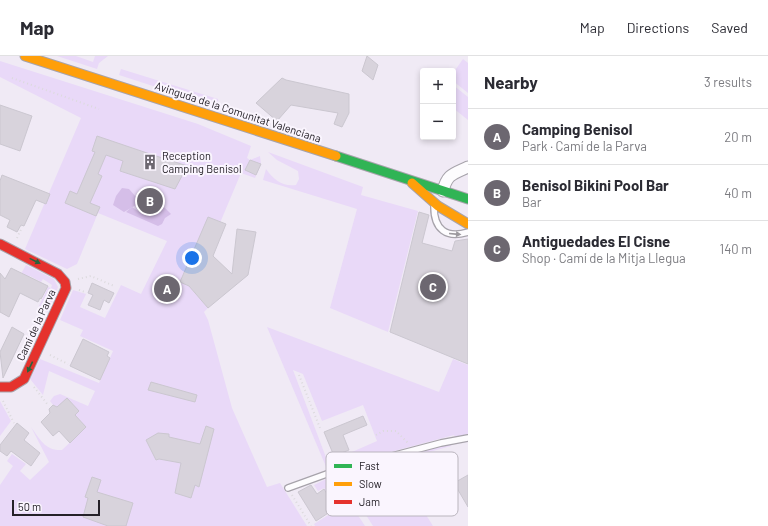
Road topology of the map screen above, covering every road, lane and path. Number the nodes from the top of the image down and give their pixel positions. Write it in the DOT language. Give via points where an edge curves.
graph roads {
  1 [pos="25,56"];
  2 [pos="12,78"];
  3 [pos="99,109"];
  4 [pos="468,167"];
  5 [pos="409,181"];
  6 [pos="442,191"];
  7 [pos="468,199"];
  8 [pos="434,205"];
  9 [pos="468,224"];
  10 [pos="468,232"];
  11 [pos="0,244"];
  12 [pos="65,282"];
  13 [pos="114,286"];
  14 [pos="38,350"];
  15 [pos="68,364"];
  16 [pos="299,375"];
  17 [pos="25,377"];
  18 [pos="2,387"];
  19 [pos="48,405"];
  20 [pos="14,424"];
  21 [pos="320,428"];
  22 [pos="376,435"];
  23 [pos="468,438"];
  24 [pos="413,450"];
  25 [pos="406,452"];
  26 [pos="326,474"];
  27 [pos="288,488"];
  28 [pos="311,526"];
  1 -- 5 [label="main road, Avinguda de la Comunitat Valenciana"];
  2 -- 3 [label="path"];
  4 -- 6 [label="street" via="450,175"];
  5 -- 6 [label="main road, Avinguda de la Comunitat Valenciana"];
  5 -- 8 [label="main road"];
  6 -- 7 [label="main road, Avinguda de la Comunitat Valenciana"];
  8 -- 9 [label="main road"];
  8 -- 10 [label="lane, one-way" via="434,219 441,230 453,235"];
  11 -- 12 [label="main road, Camí de la Parva, one-way" via="51,269"];
  12 -- 13 [label="path" via="91,276"];
  12 -- 14 [label="main road, Camí de la Parva" via="65,293"];
  14 -- 15 [label="path"];
  14 -- 17 [label="main road, Camí de la Parva, one-way"];
  16 -- 21 [label="path"];
  17 -- 18 [label="main road, Camí de la Parva" via="16,386"];
  17 -- 19 [label="path"];
  18 -- 20 [label="path" via="2,399"];
  22 -- 24 [label="path" via="396,431 405,438"];
  23 -- 24 [label="lane"];
  24 -- 25 [label="lane"];
  26 -- 27 [label="lane"];
  27 -- 28 [label="path"];
}
